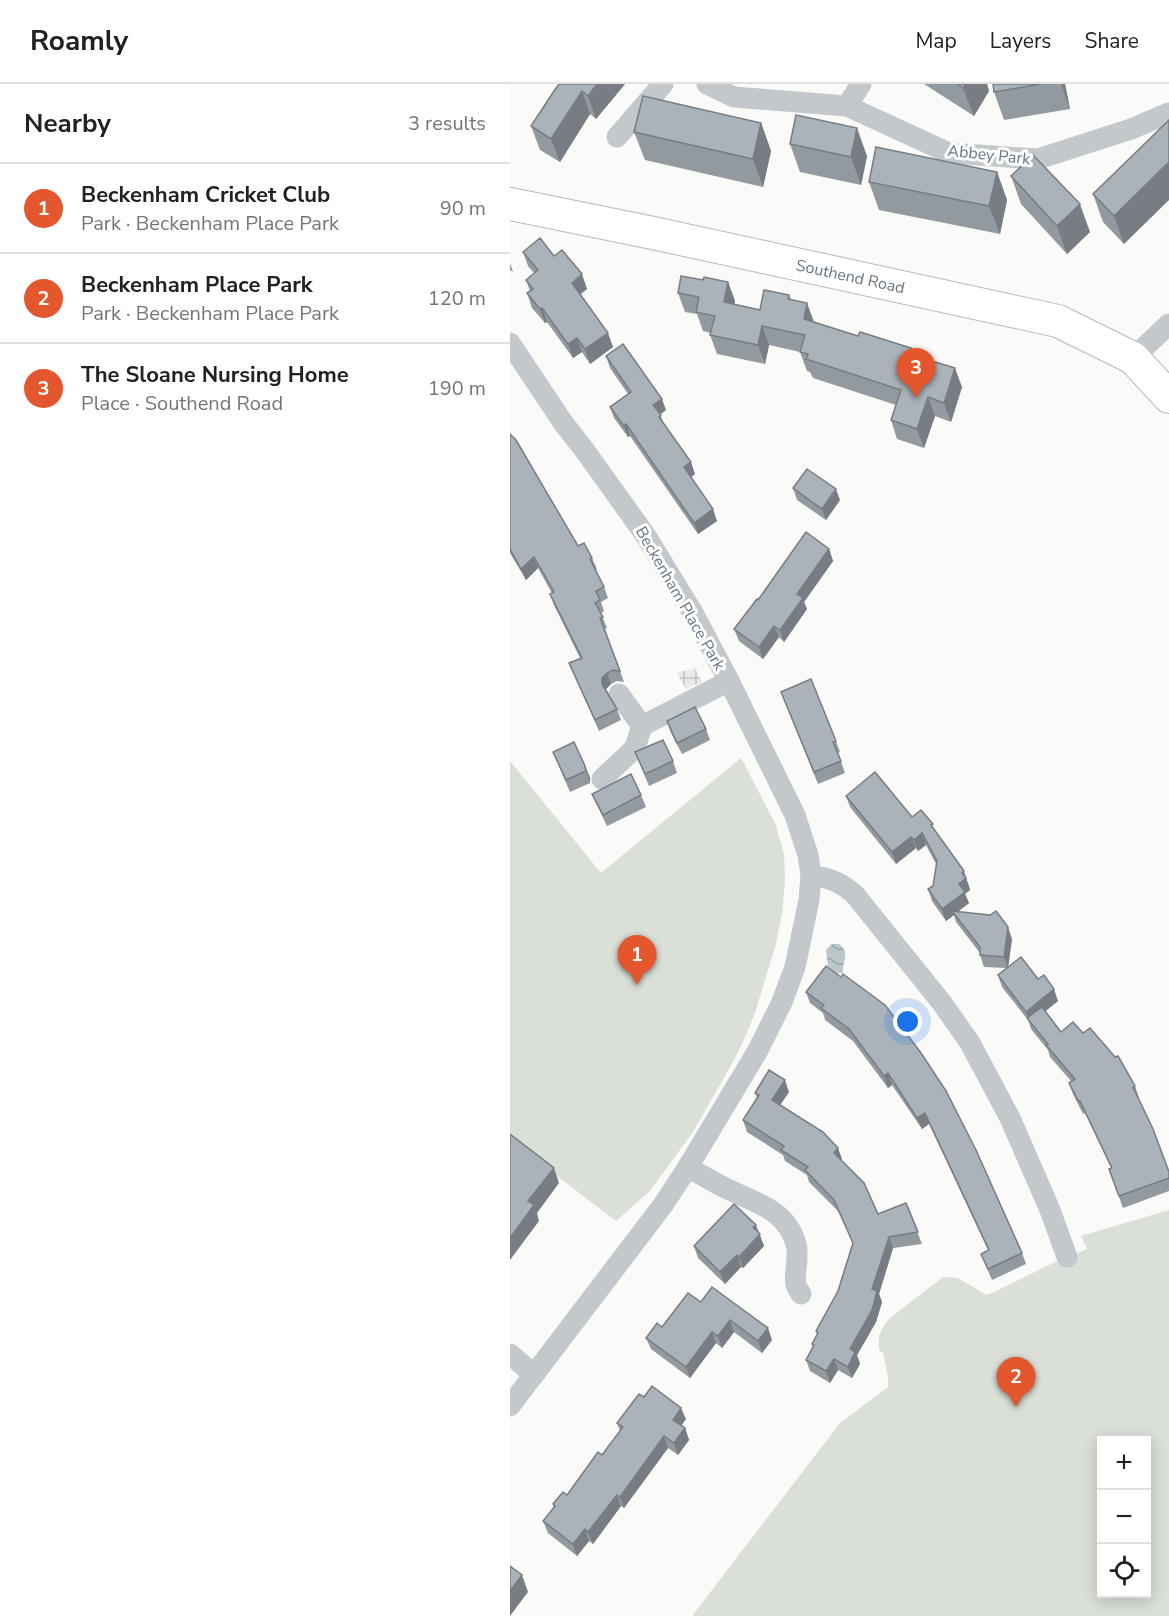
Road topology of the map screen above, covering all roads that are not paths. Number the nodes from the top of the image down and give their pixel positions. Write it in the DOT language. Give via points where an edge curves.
graph roads {
  1 [pos="663,84"];
  2 [pos="707,84"];
  3 [pos="861,84"];
  4 [pos="847,106"];
  5 [pos="1169,114"];
  6 [pos="617,137"];
  7 [pos="510,204"];
  8 [pos="1169,324"];
  9 [pos="510,343"];
  10 [pos="1133,358"];
  11 [pos="1169,397"];
  12 [pos="729,681"];
  13 [pos="619,694"];
  14 [pos="642,726"];
  15 [pos="602,779"];
  16 [pos="811,875"];
  17 [pos="688,1167"];
  18 [pos="1067,1257"];
  19 [pos="801,1294"];
  20 [pos="510,1354"];
  21 [pos="534,1375"];
  22 [pos="510,1406"];
  1 -- 6 [label="street"];
  2 -- 4 [label="street, Abbey Park" via="734,97"];
  3 -- 4 [label="street"];
  4 -- 5 [label="street, Abbey Park" via="950,153 1038,159"];
  7 -- 10 [label="main road, Southend Road" via="1058,321"];
  8 -- 10 [label="street"];
  9 -- 12 [label="street, Beckenham Place Park" via="666,567"];
  10 -- 11 [label="main road, Southend Road"];
  12 -- 14 [label="street"];
  12 -- 16 [label="street, Beckenham Place Park" via="795,815"];
  13 -- 14 [label="street"];
  14 -- 15 [label="street" via="634,748"];
  16 -- 17 [label="street, Beckenham Place Park" via="800,948 782,1002 753,1059"];
  16 -- 18 [label="street" via="843,884 856,896 970,1043 1010,1118"];
  17 -- 19 [label="street" via="779,1215 796,1245 796,1285"];
  17 -- 21 [label="street, Beckenham Place Park" via="641,1236"];
  20 -- 21 [label="street"];
  21 -- 22 [label="street, Beckenham Place Park"];
}
